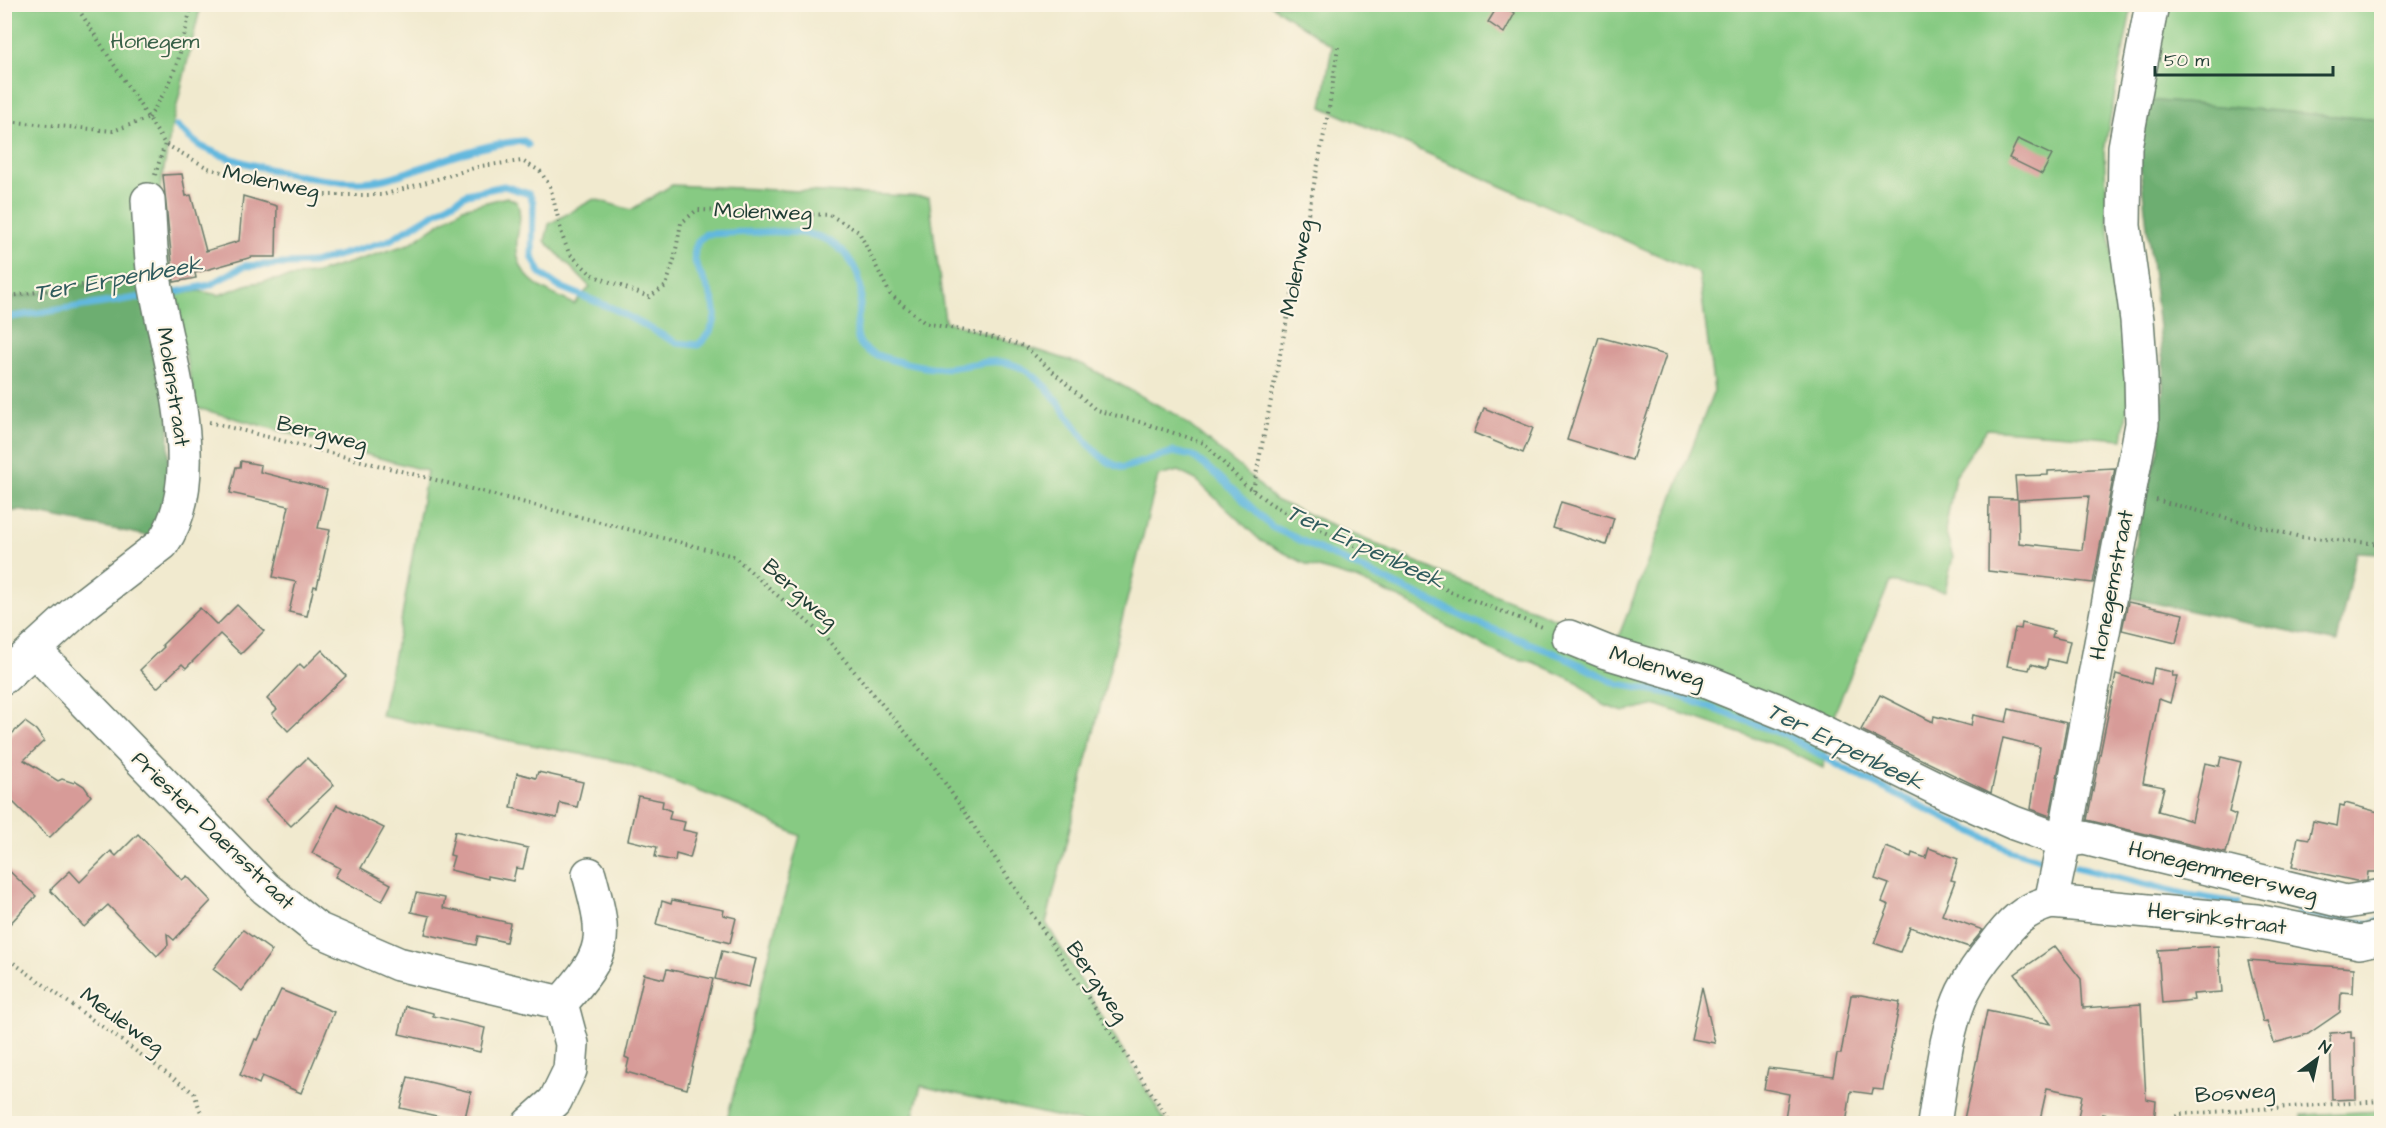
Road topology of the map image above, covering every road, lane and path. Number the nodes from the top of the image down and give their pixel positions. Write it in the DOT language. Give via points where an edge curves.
graph roads {
  1 [pos="75,4"];
  2 [pos="192,4"];
  3 [pos="2152,4"];
  4 [pos="1338,47"];
  5 [pos="149,118"];
  6 [pos="4,121"];
  7 [pos="148,200"];
  8 [pos="156,286"];
  9 [pos="4,297"];
  10 [pos="181,415"];
  11 [pos="1253,490"];
  12 [pos="2129,493"];
  13 [pos="2382,544"];
  14 [pos="1569,638"];
  15 [pos="34,650"];
  16 [pos="4,677"];
  17 [pos="2064,841"];
  18 [pos="589,874"];
  19 [pos="2382,896"];
  20 [pos="2051,902"];
  21 [pos="2382,937"];
  22 [pos="4,956"];
  23 [pos="561,1003"];
  24 [pos="2382,1101"];
  25 [pos="205,1124"];
  26 [pos="529,1124"];
  27 [pos="1172,1124"];
  28 [pos="1934,1124"];
  29 [pos="2167,1124"];
  1 -- 5 [label="path, Molenweg"];
  2 -- 5 [label="path" via="178,61"];
  3 -- 12 [label="street, Honegemstraat" via="2126,147 2124,226 2137,320 2142,424"];
  4 -- 11 [label="path, Molenweg"];
  5 -- 6 [label="path" via="113,131"];
  5 -- 11 [label="path, Molenweg" via="165,144 208,168 322,195 383,195 492,165 522,161 540,171 550,186 569,253 592,275 649,297 666,286 681,223 698,210 830,215 859,232 890,294 924,323 1024,346 1096,410 1204,443"];
  7 -- 8 [label="street, Molenstraat"];
  8 -- 9 [label="path"];
  8 -- 10 [label="street, Molenstraat"];
  10 -- 15 [label="street, Molenstraat" via="185,458 180,501 171,532 162,544 83,605"];
  10 -- 27 [label="path, Bergweg" via="733,556 827,639 933,765"];
  11 -- 14 [label="path, Molenweg" via="1309,525 1451,592"];
  12 -- 13 [label="path" via="2301,537"];
  12 -- 17 [label="street, Honegemstraat"];
  14 -- 17 [label="street, Molenweg" via="1707,682 1784,713 1946,793"];
  15 -- 16 [label="street, Molenstraat"];
  15 -- 23 [label="street, Priester Daensstraat" via="265,888 317,929 398,964"];
  17 -- 19 [label="street, Honegemmeersweg" via="2084,838 2346,902"];
  17 -- 20 [label="street, Honegemstraat"];
  18 -- 23 [label="street" via="601,917 602,942 585,976"];
  20 -- 21 [label="street, Hersinkstraat" via="2256,921 2360,942"];
  20 -- 28 [label="street" via="2033,906 2008,926 1962,993 1951,1028"];
  22 -- 25 [label="path, Meuleweg" via="194,1093"];
  23 -- 26 [label="street" via="572,1044 570,1070 555,1101"];
  24 -- 29 [label="path, Bosweg" via="2181,1114"];
}
